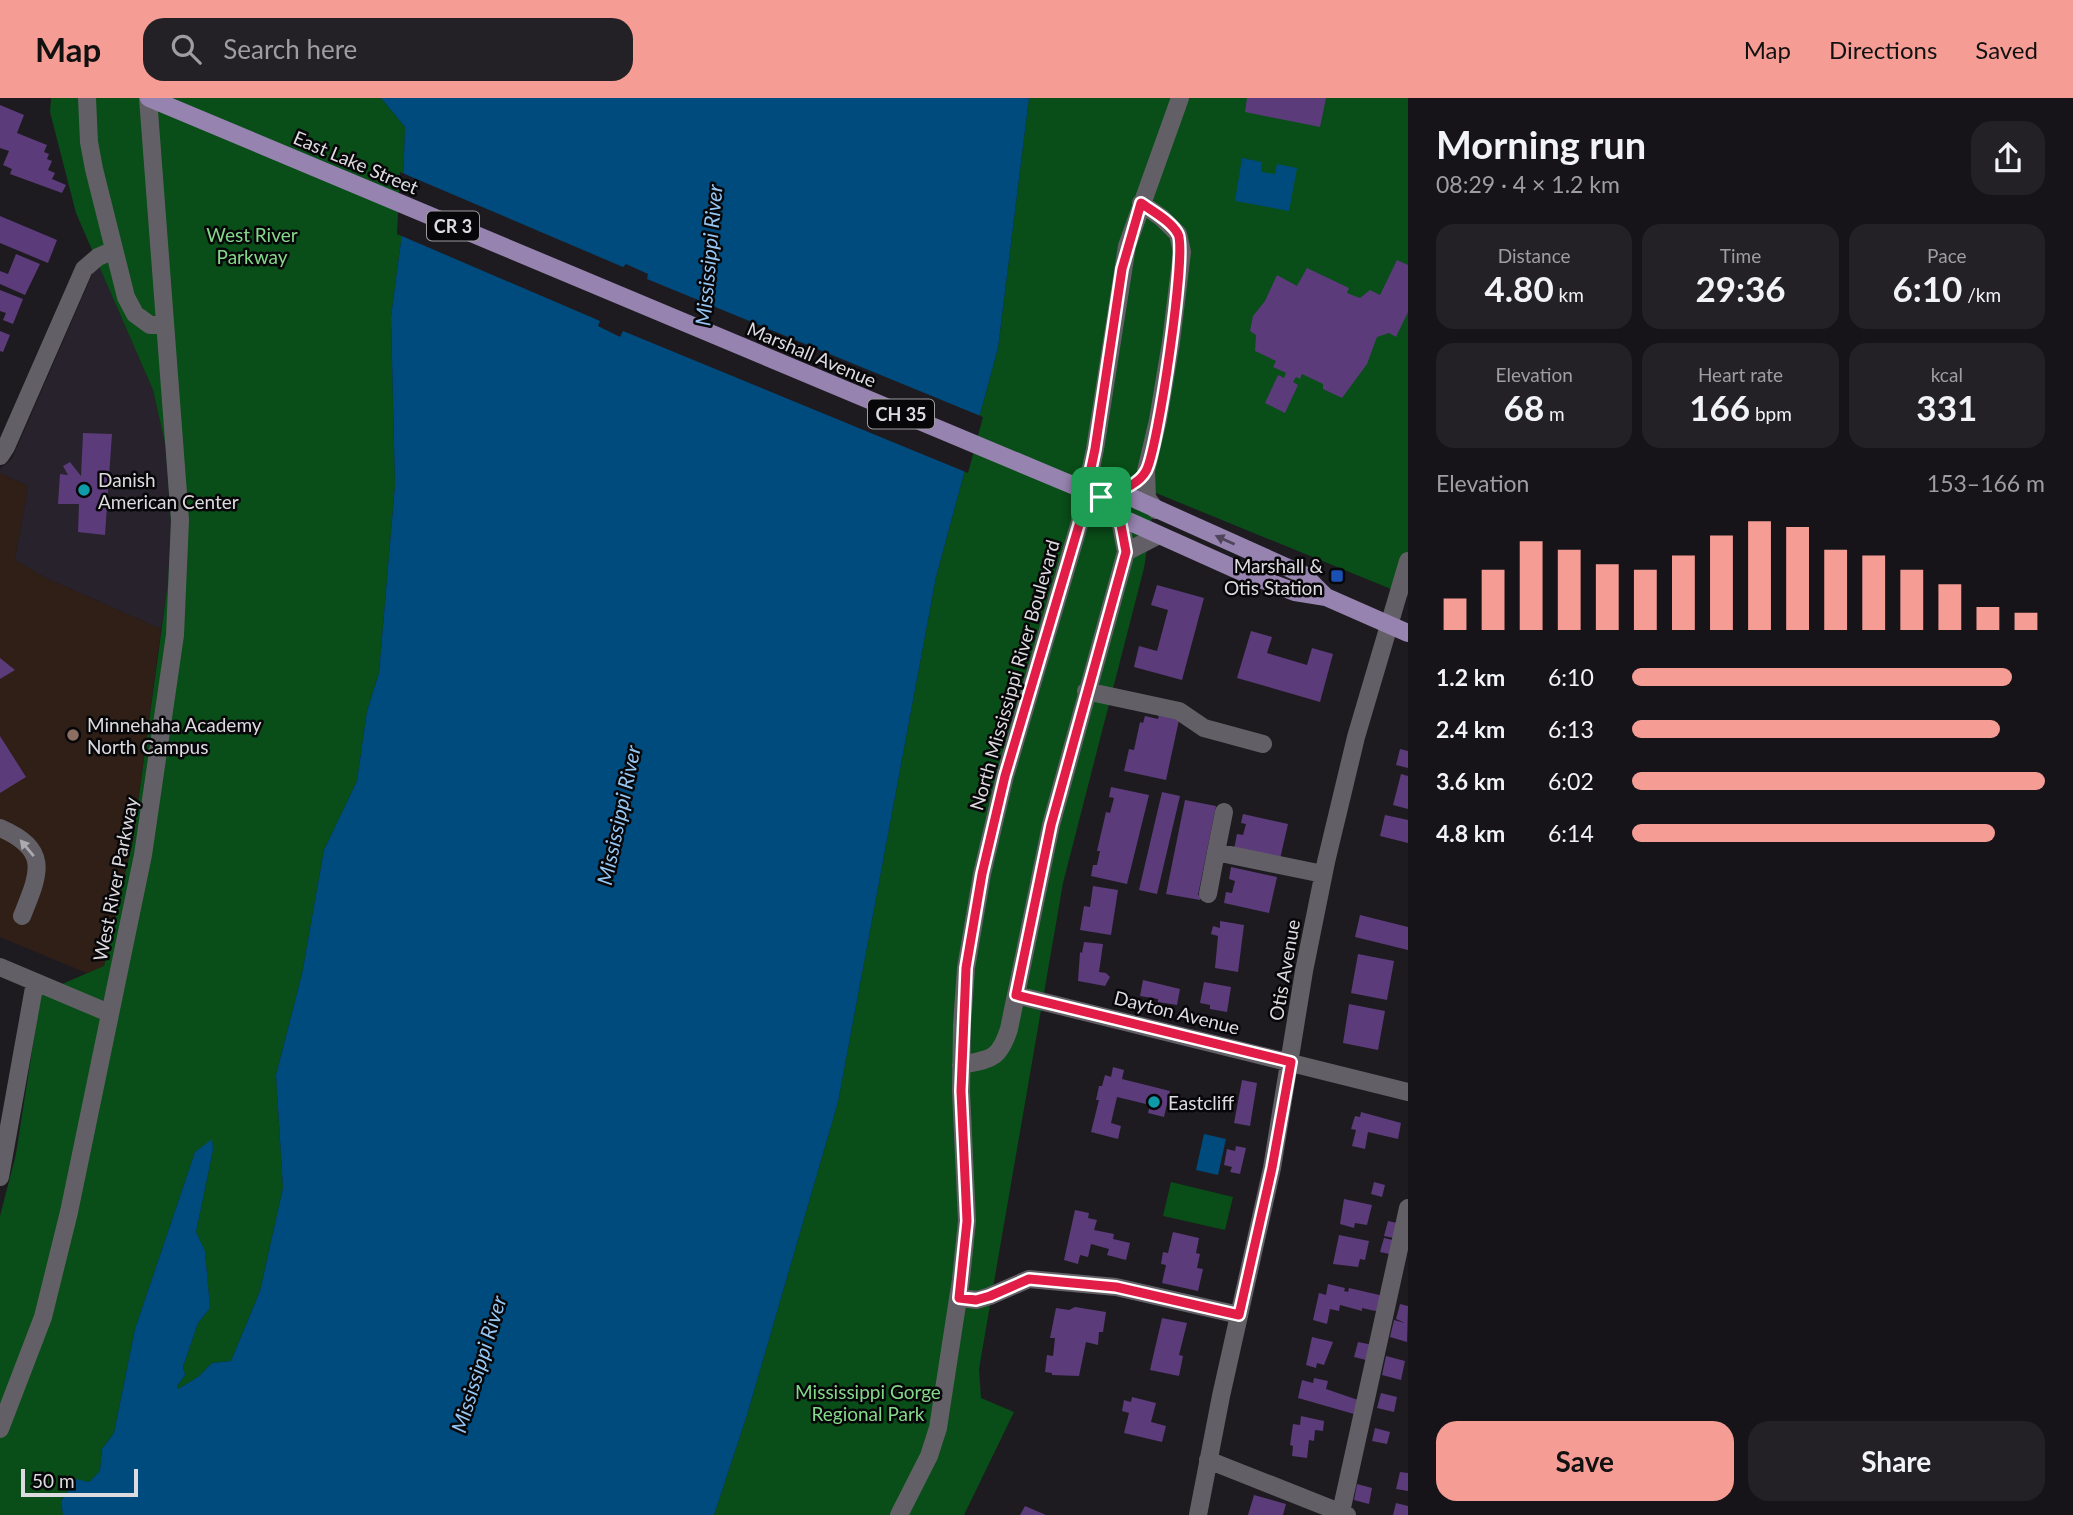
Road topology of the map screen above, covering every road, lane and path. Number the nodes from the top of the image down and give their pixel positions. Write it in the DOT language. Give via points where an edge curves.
graph roads {
  1 [pos="87,98"];
  2 [pos="148,98"];
  3 [pos="1180,98"];
  4 [pos="1141,203"];
  5 [pos="114,250"];
  6 [pos="164,324"];
  7 [pos="702,331"];
  8 [pos="0,456"];
  9 [pos="1146,471"];
  10 [pos="1119,492"];
  11 [pos="1101,497"];
  12 [pos="1156,510"];
  13 [pos="1115,515"];
  14 [pos="1159,535"];
  15 [pos="1126,552"];
  16 [pos="1408,561"];
  17 [pos="1326,597"];
  18 [pos="1390,626"];
  19 [pos="1408,634"];
  20 [pos="1086,691"];
  21 [pos="1263,744"];
  22 [pos="1224,813"];
  23 [pos="0,828"];
  24 [pos="1216,852"];
  25 [pos="1323,874"];
  26 [pos="1208,894"];
  27 [pos="22,916"];
  28 [pos="0,967"];
  29 [pos="35,982"];
  30 [pos="1016,995"];
  31 [pos="108,1013"];
  32 [pos="1291,1062"];
  33 [pos="961,1065"];
  34 [pos="1408,1092"];
  35 [pos="0,1177"];
  36 [pos="1408,1208"];
  37 [pos="959,1298"];
  38 [pos="1239,1315"];
  39 [pos="0,1429"];
  40 [pos="1208,1460"];
  41 [pos="1344,1514"];
  42 [pos="899,1515"];
  43 [pos="1198,1515"];
  1 -- 5 [label="street" via="91,155"];
  2 -- 6 [label="street, West River Parkway"];
  2 -- 7 [label="main road, East Lake Street / CR 3"];
  3 -- 4 [label="street, North Mississippi River Boulevard"];
  4 -- 9 [label="street" via="1178,233 1182,251 1171,342"];
  4 -- 33 [label="street, North Mississippi River Boulevard" via="1122,269 1079,525 1005,776 982,874 966,968"];
  5 -- 6 [label="street" via="135,314 150,325"];
  5 -- 8 [label="street" via="84,269"];
  6 -- 31 [label="street, West River Parkway" via="180,520 175,635 143,855"];
  7 -- 11 [label="main road, Marshall Avenue / CH 35"];
  9 -- 10 [label="street"];
  9 -- 12 [label="street" via="1147,498"];
  10 -- 11 [label="main road"];
  10 -- 12 [label="main road, Marshall Avenue / CH 35"];
  11 -- 13 [label="main road, Marshall Avenue / CH 35"];
  17 -- 12 [label="main road, Marshall Avenue / CH 35, one-way" via="1304,575"];
  13 -- 14 [label="main road, Marshall Avenue / CH 35"];
  13 -- 15 [label="street"];
  14 -- 15 [label="street"];
  14 -- 17 [label="main road, Marshall Avenue / CH 35" via="1295,592"];
  15 -- 20 [label="street"];
  16 -- 18 [label="street, Otis Avenue"];
  17 -- 18 [label="main road, Marshall Avenue / CH 35"];
  18 -- 19 [label="main road, Marshall Avenue / CH 35"];
  18 -- 25 [label="street, Otis Avenue" via="1356,737"];
  20 -- 21 [label="street" via="1179,711 1204,728"];
  20 -- 30 [label="street" via="1051,825"];
  22 -- 24 [label="street"];
  27 -- 23 [label="street, one-way" via="38,867 26,844"];
  24 -- 25 [label="street"];
  24 -- 26 [label="street"];
  25 -- 32 [label="street, Otis Avenue"];
  28 -- 29 [label="street"];
  29 -- 31 [label="street"];
  29 -- 35 [label="street"];
  30 -- 32 [label="street, Dayton Avenue"];
  30 -- 33 [label="street" via="1003,1049 988,1060"];
  31 -- 39 [label="street, West River Parkway" via="58,1260 43,1317"];
  32 -- 34 [label="street, Dayton Avenue"];
  32 -- 38 [label="street, Otis Avenue"];
  33 -- 37 [label="street, North Mississippi River Boulevard" via="967,1221"];
  36 -- 41 [label="street"];
  37 -- 38 [label="street" via="976,1300 1029,1279 1116,1287"];
  37 -- 42 [label="street, North Mississippi River Boulevard" via="938,1428"];
  38 -- 40 [label="street, Otis Avenue"];
  40 -- 41 [label="street"];
  40 -- 43 [label="street, Otis Avenue"];
}
